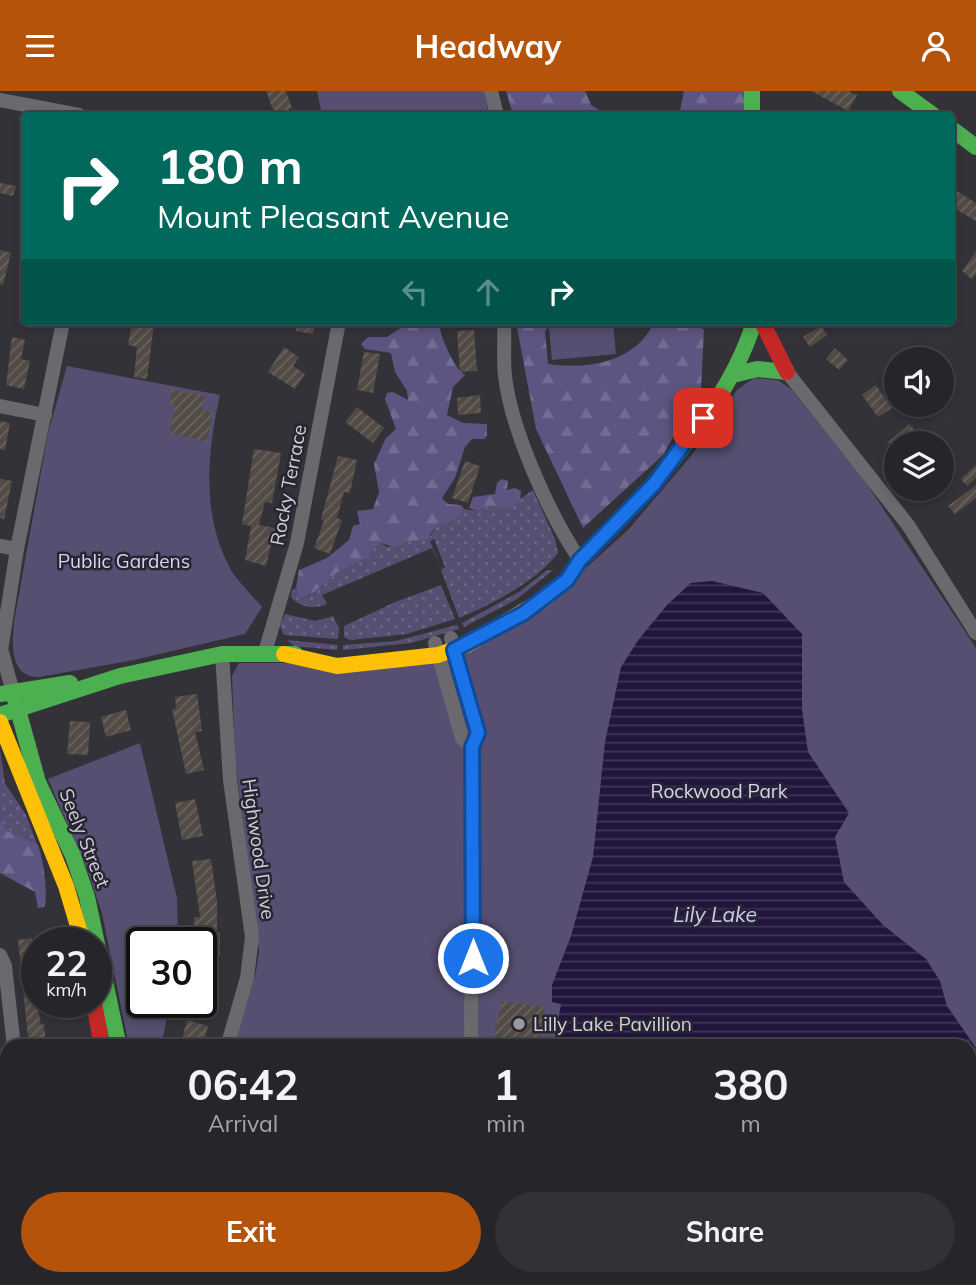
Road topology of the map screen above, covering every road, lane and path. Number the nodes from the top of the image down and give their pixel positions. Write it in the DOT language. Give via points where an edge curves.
graph roads {
  1 [pos="491,91"];
  2 [pos="752,91"];
  3 [pos="900,91"];
  4 [pos="0,100"];
  5 [pos="63,112"];
  6 [pos="496,112"];
  7 [pos="752,112"];
  8 [pos="929,112"];
  9 [pos="955,131"];
  10 [pos="976,147"];
  11 [pos="62,326"];
  12 [pos="338,326"];
  13 [pos="504,326"];
  14 [pos="753,326"];
  15 [pos="764,326"];
  16 [pos="787,372"];
  17 [pos="733,375"];
  18 [pos="0,406"];
  19 [pos="44,415"];
  20 [pos="0,546"];
  21 [pos="17,549"];
  22 [pos="580,560"];
  23 [pos="976,633"];
  24 [pos="445,646"];
  25 [pos="1,649"];
  26 [pos="265,652"];
  27 [pos="222,654"];
  28 [pos="0,657"];
  29 [pos="120,676"];
  30 [pos="6,693"];
  31 [pos="17,710"];
  32 [pos="0,715"];
  33 [pos="0,722"];
  34 [pos="78,927"];
  35 [pos="0,955"];
  36 [pos="97,1018"];
  37 [pos="13,1039"];
  38 [pos="101,1039"];
  39 [pos="116,1039"];
  40 [pos="229,1039"];
  41 [pos="471,1039"];
  1 -- 6 [label="street"];
  2 -- 7 [label="street"];
  3 -- 8 [label="street"];
  4 -- 5 [label="street"];
  9 -- 10 [label="street"];
  11 -- 19 [label="street, Seely Street"];
  12 -- 26 [label="street, Rocky Terrace" via="297,543"];
  13 -- 22 [label="street" via="505,377 517,423 531,463"];
  14 -- 17 [label="street"];
  15 -- 16 [label="street"];
  16 -- 17 [label="street" via="757,369"];
  16 -- 23 [label="street" via="908,526"];
  17 -- 22 [label="street" via="654,484"];
  18 -- 19 [label="street"];
  19 -- 21 [label="street, Seely Street"];
  20 -- 21 [label="street"];
  21 -- 25 [label="street, Seely Street"];
  22 -- 24 [label="street" via="567,580 534,606"];
  24 -- 26 [label="street" via="337,666"];
  24 -- 41 [label="street" via="462,738 472,747"];
  25 -- 28 [label="street, Seely Street"];
  25 -- 30 [label="street, Seely Street"];
  26 -- 27 [label="street"];
  27 -- 29 [label="street"];
  27 -- 40 [label="street, Highwood Drive" via="230,780 252,937 247,978"];
  29 -- 30 [label="street"];
  29 -- 31 [label="street"];
  30 -- 31 [label="street, Seely Street"];
  31 -- 32 [label="street"];
  31 -- 39 [label="street, Seely Street" via="38,782 87,897"];
  33 -- 34 [label="street, Seely Street" via="63,874"];
  35 -- 37 [label="street"];
  36 -- 38 [label="street"];
}
